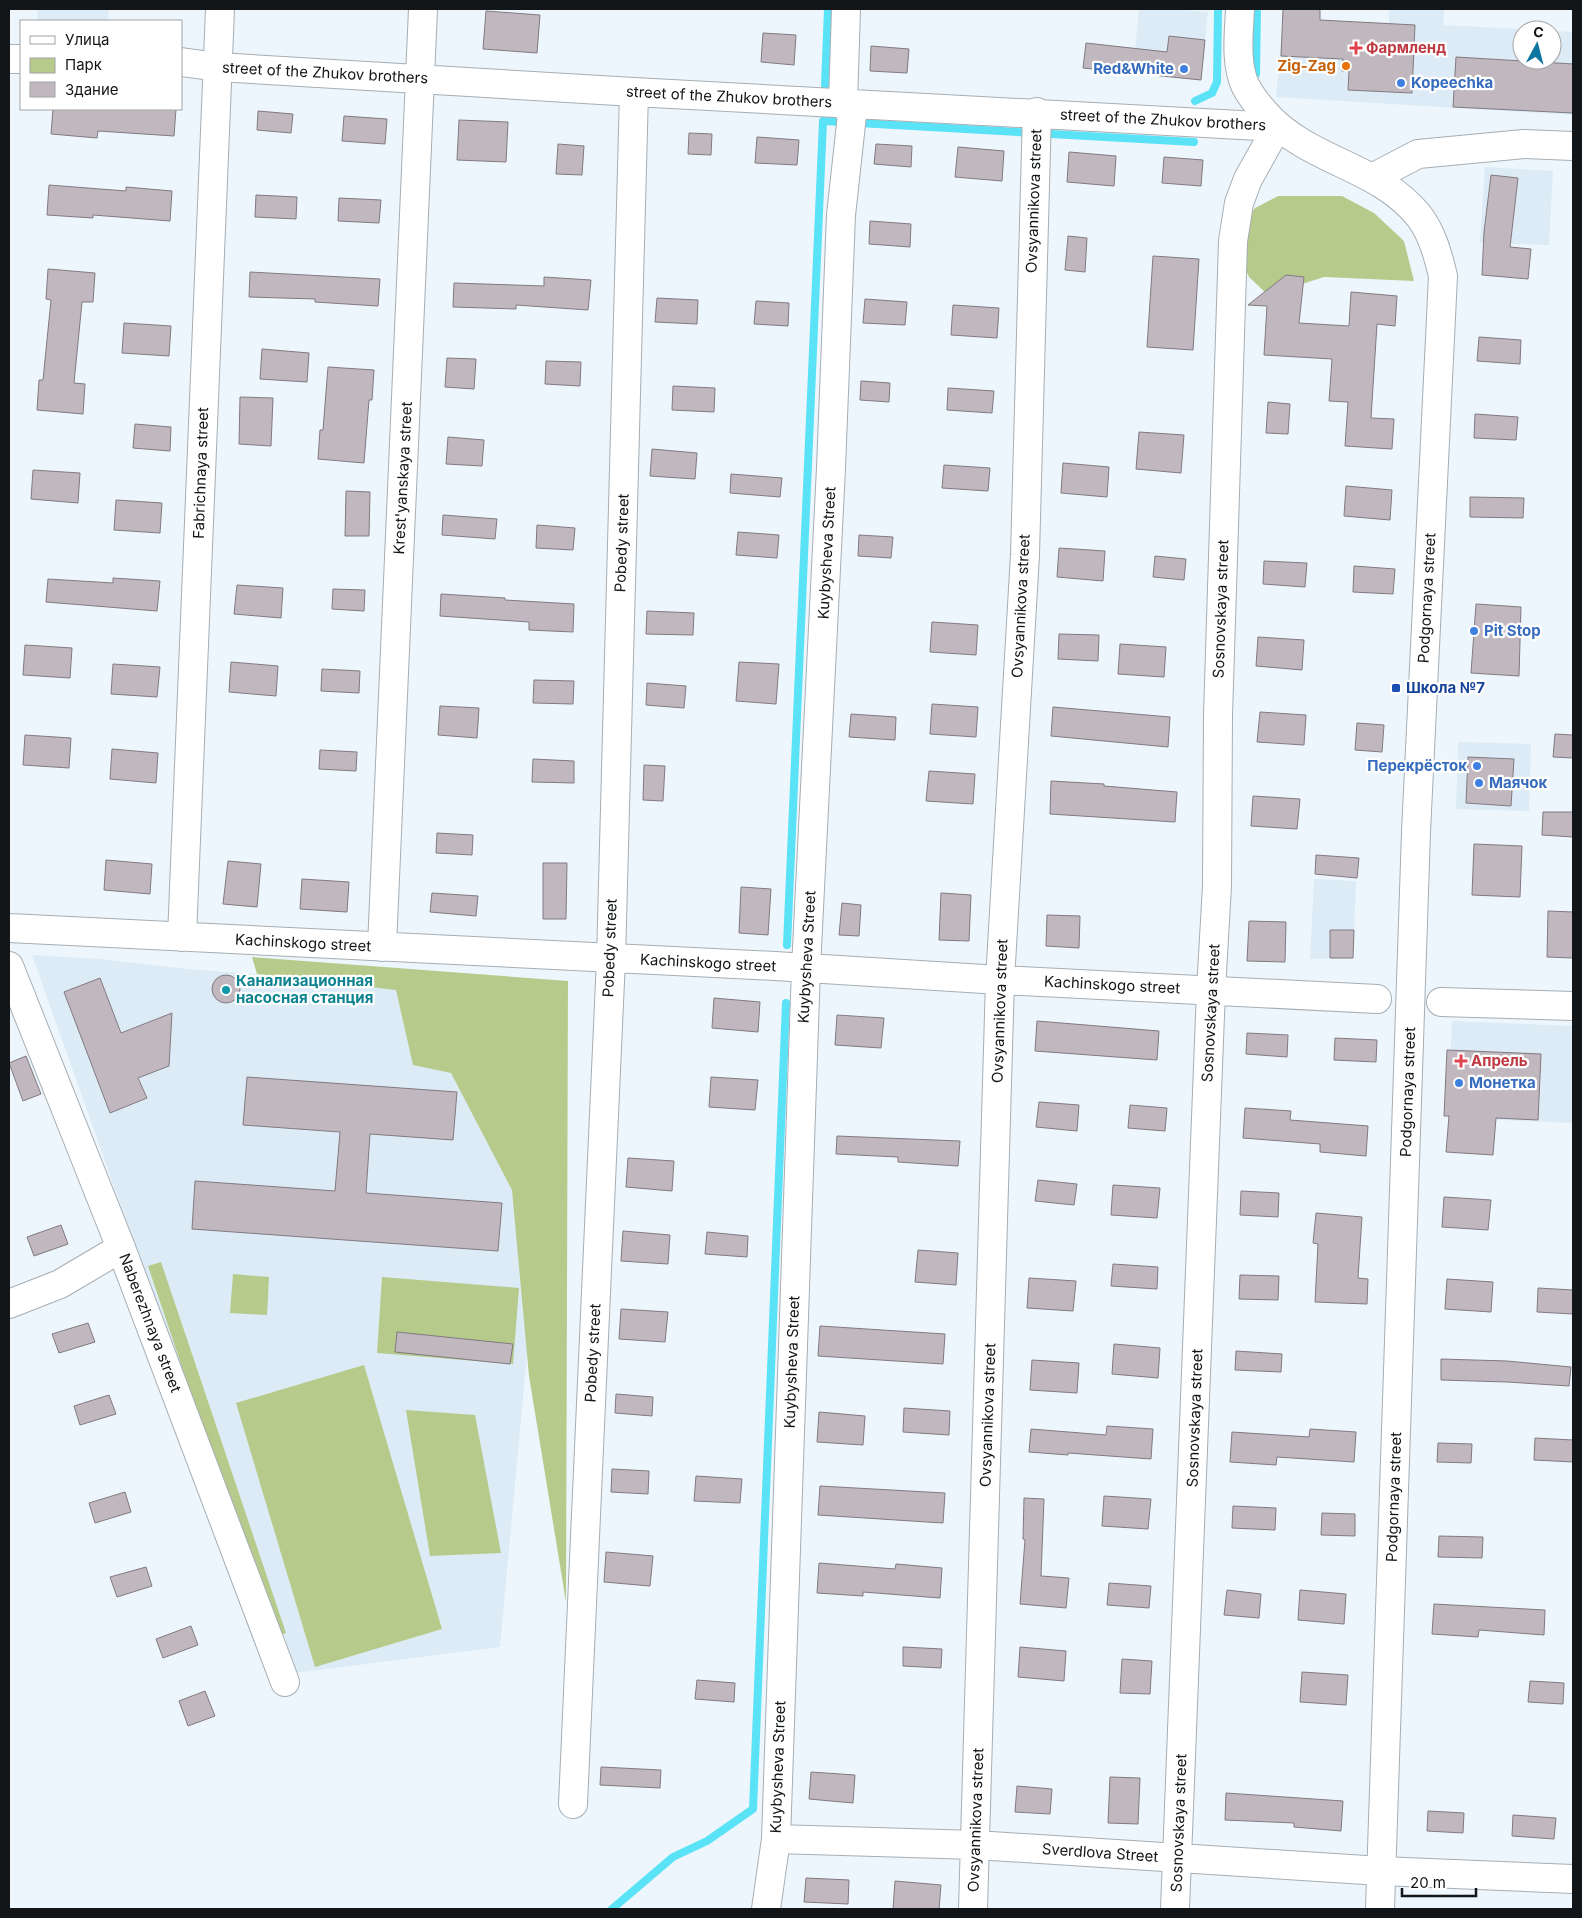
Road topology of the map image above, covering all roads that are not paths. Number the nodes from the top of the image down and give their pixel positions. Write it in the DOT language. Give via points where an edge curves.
graph roads {
  1 [pos="220,9"];
  2 [pos="423,9"];
  3 [pos="846,9"];
  4 [pos="1240,9"];
  5 [pos="182,62"];
  6 [pos="218,67"];
  7 [pos="420,79"];
  8 [pos="634,92"];
  9 [pos="843,103"];
  10 [pos="1037,112"];
  11 [pos="1277,127"];
  12 [pos="1573,146"];
  13 [pos="1372,178"];
  14 [pos="9,928"];
  15 [pos="182,938"];
  16 [pos="382,947"];
  17 [pos="610,959"];
  18 [pos="9,966"];
  19 [pos="806,968"];
  20 [pos="1000,980"];
  21 [pos="1211,990"];
  22 [pos="1377,999"];
  23 [pos="1441,1002"];
  24 [pos="1573,1006"];
  25 [pos="121,1248"];
  26 [pos="9,1304"];
  27 [pos="285,1682"];
  28 [pos="573,1804"];
  29 [pos="776,1839"];
  30 [pos="976,1844"];
  31 [pos="1178,1858"];
  32 [pos="1381,1871"];
  33 [pos="1573,1879"];
  34 [pos="766,1909"];
  35 [pos="973,1909"];
  36 [pos="1175,1909"];
  37 [pos="1380,1909"];
  1 -- 6 [label="street, Fabrichnaya street"];
  2 -- 7 [label="street, Krest'yanskaya street"];
  3 -- 9 [label="street, Kuybysheva Street"];
  4 -- 11 [label="street, Podgornaya street" via="1240,64 1244,84"];
  5 -- 6 [label="street, street of the Zhukov brothers"];
  6 -- 7 [label="street, street of the Zhukov brothers"];
  6 -- 15 [label="street, Fabrichnaya street"];
  7 -- 8 [label="street, street of the Zhukov brothers"];
  7 -- 16 [label="street, Krest'yanskaya street"];
  8 -- 9 [label="street, street of the Zhukov brothers"];
  8 -- 17 [label="street, Pobedy street"];
  9 -- 10 [label="street, street of the Zhukov brothers"];
  9 -- 19 [label="street, Kuybysheva Street" via="852,115 841,215"];
  10 -- 11 [label="street, street of the Zhukov brothers"];
  10 -- 20 [label="street, Ovsyannikova street" via="1025,555"];
  11 -- 13 [label="street, Podgornaya street" via="1304,146"];
  11 -- 21 [label="street, Sosnovskaya street" via="1248,179 1239,203 1233,241 1218,715 1217,886"];
  12 -- 13 [label="street" via="1524,144 1418,154"];
  13 -- 32 [label="street, Podgornaya street" via="1420,217 1434,246 1443,276 1416,832"];
  14 -- 15 [label="street, Kachinskogo street"];
  15 -- 16 [label="street, Kachinskogo street"];
  16 -- 17 [label="street, Kachinskogo street"];
  17 -- 19 [label="street, Kachinskogo street"];
  17 -- 28 [label="street, Pobedy street"];
  18 -- 25 [label="street, Naberezhnaya street"];
  19 -- 20 [label="street, Kachinskogo street"];
  19 -- 29 [label="street, Kuybysheva Street"];
  20 -- 21 [label="street, Kachinskogo street"];
  20 -- 30 [label="street, Ovsyannikova street"];
  21 -- 22 [label="street, Kachinskogo street"];
  21 -- 31 [label="street, Sosnovskaya street"];
  23 -- 24 [label="street"];
  25 -- 26 [label="street" via="60,1284"];
  25 -- 27 [label="street, Naberezhnaya street"];
  29 -- 30 [label="street, Sverdlova Street"];
  29 -- 34 [label="street, Kuybysheva Street"];
  30 -- 31 [label="street, Sverdlova Street"];
  30 -- 35 [label="street, Ovsyannikova street"];
  31 -- 32 [label="street, Sverdlova Street"];
  31 -- 36 [label="street, Sosnovskaya street"];
  32 -- 33 [label="street, Sverdlova Street"];
  32 -- 37 [label="street, Podgornaya street"];
}
